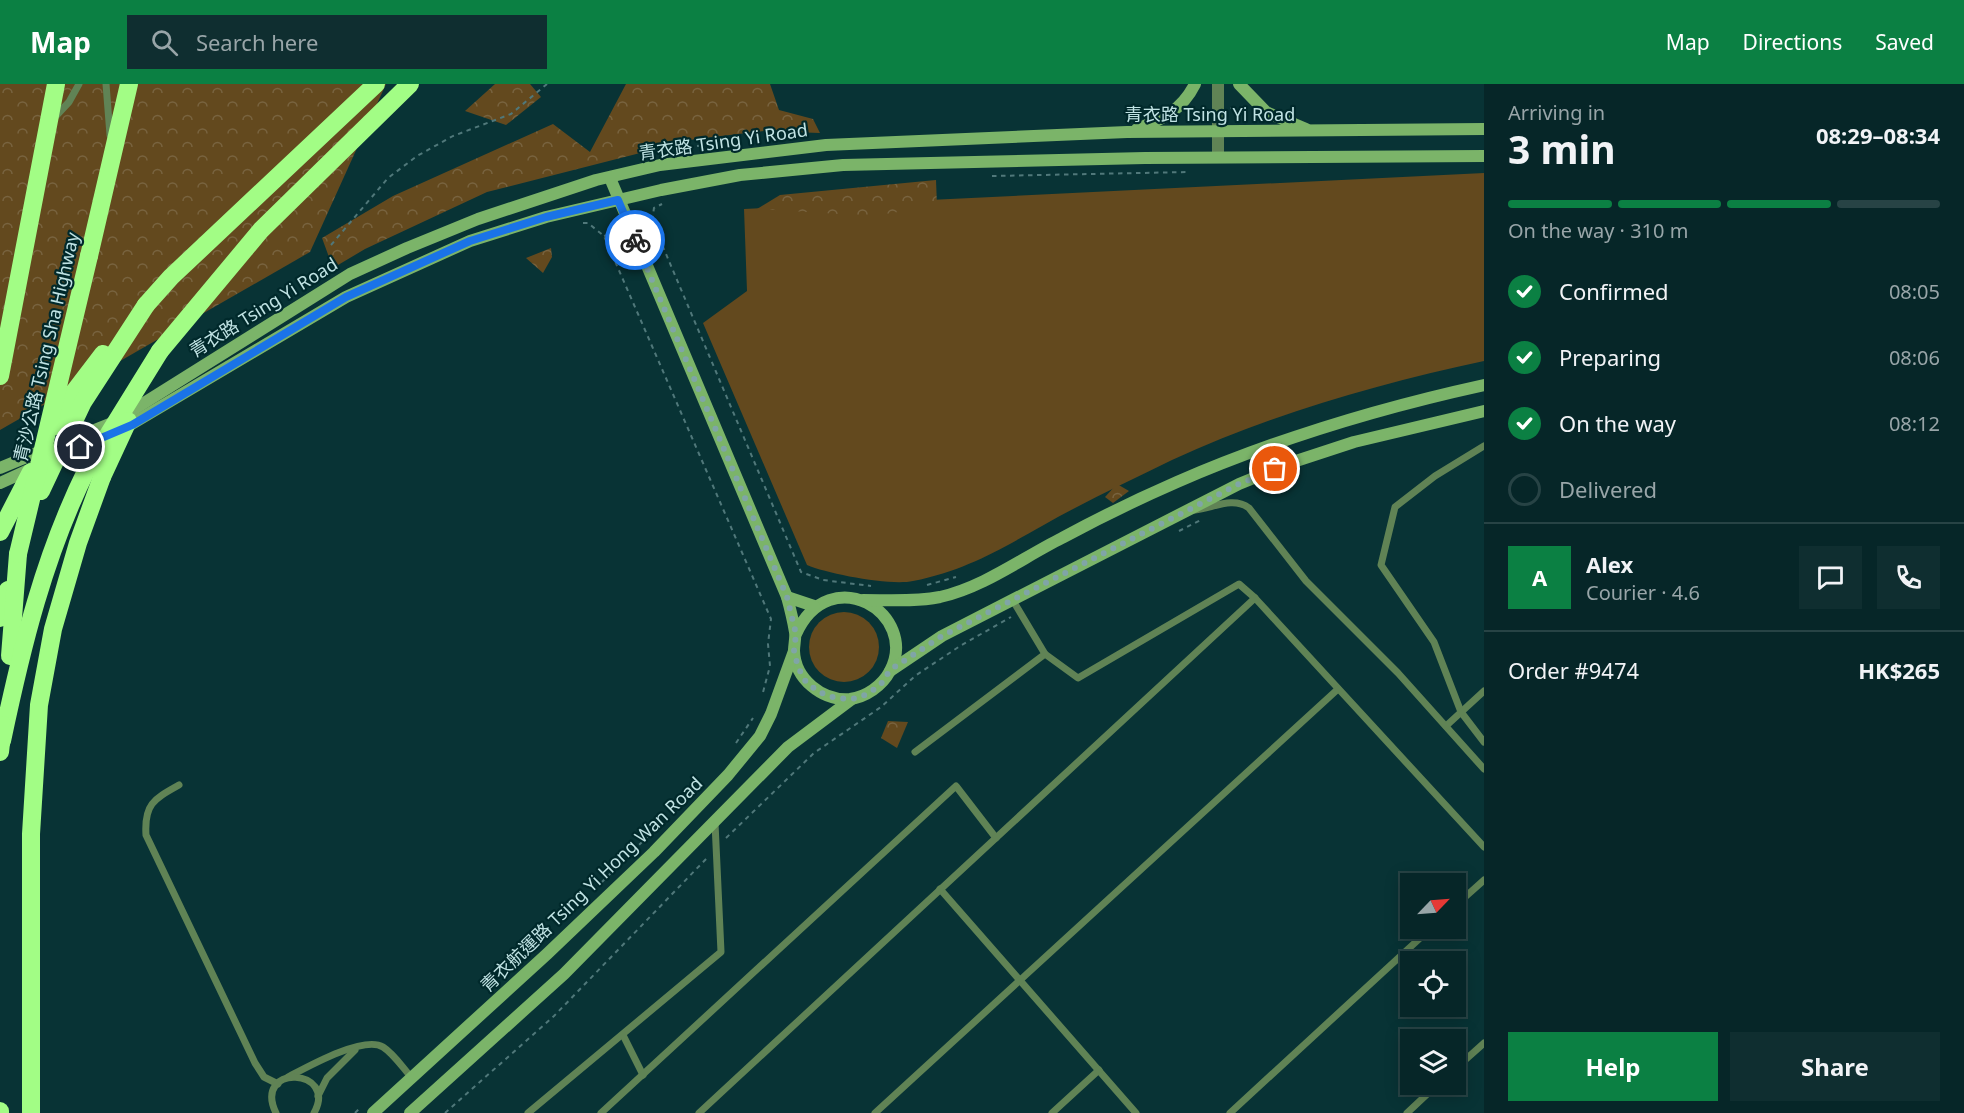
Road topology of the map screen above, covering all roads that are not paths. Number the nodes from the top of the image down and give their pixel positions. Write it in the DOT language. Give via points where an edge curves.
graph roads {
  1 [pos="56,84"];
  2 [pos="79,84"];
  3 [pos="106,84"];
  4 [pos="129,84"];
  5 [pos="376,84"];
  6 [pos="410,84"];
  7 [pos="1195,84"];
  8 [pos="1218,84"];
  9 [pos="1239,84"];
  10 [pos="47,125"];
  11 [pos="1484,129"];
  12 [pos="1127,132"];
  13 [pos="1313,132"];
  14 [pos="1219,133"];
  15 [pos="1484,156"];
  16 [pos="1218,158"];
  17 [pos="111,165"];
  18 [pos="610,178"];
  19 [pos="618,200"];
  20 [pos="146,305"];
  21 [pos="160,351"];
  22 [pos="0,376"];
  23 [pos="1484,385"];
  24 [pos="1484,411"];
  25 [pos="1484,446"];
  26 [pos="0,468"];
  27 [pos="0,483"];
  28 [pos="1186,511"];
  29 [pos="0,532"];
  30 [pos="18,554"];
  31 [pos="0,585"];
  32 [pos="787,597"];
  33 [pos="1255,598"];
  34 [pos="1012,599"];
  35 [pos="861,600"];
  36 [pos="814,606"];
  37 [pos="0,618"];
  38 [pos="796,634"];
  39 [pos="794,651"];
  40 [pos="1044,654"];
  41 [pos="890,670"];
  42 [pos="1338,689"];
  43 [pos="1484,691"];
  44 [pos="852,699"];
  45 [pos="1461,712"];
  46 [pos="1446,726"];
  47 [pos="1484,742"];
  48 [pos="0,751"];
  49 [pos="915,752"];
  50 [pos="1484,769"];
  51 [pos="179,784"];
  52 [pos="715,823"];
  53 [pos="996,838"];
  54 [pos="1484,847"];
  55 [pos="1484,880"];
  56 [pos="940,889"];
  57 [pos="1466,896"];
  58 [pos="1419,939"];
  59 [pos="1019,980"];
  60 [pos="623,1035"];
  61 [pos="1484,1042"];
  62 [pos="357,1048"];
  63 [pos="1466,1059"];
  64 [pos="1099,1070"];
  65 [pos="643,1075"];
  66 [pos="288,1077"];
  67 [pos="412,1078"];
  68 [pos="278,1084"];
  69 [pos="1426,1095"];
  70 [pos="318,1096"];
  71 [pos="368,1109"];
  72 [pos="31,1113"];
  73 [pos="276,1113"];
  74 [pos="314,1113"];
  75 [pos="410,1113"];
  76 [pos="528,1113"];
  77 [pos="601,1113"];
  78 [pos="699,1113"];
  79 [pos="875,1113"];
  80 [pos="1052,1113"];
  81 [pos="1136,1113"];
  82 [pos="1230,1113"];
  83 [pos="1407,1113"];
  1 -- 10 [label="highway"];
  2 -- 10 [label="lane" via="69,102"];
  3 -- 17 [label="lane"];
  4 -- 17 [label="highway, 青沙公路 Tsing Sha Highway"];
  5 -- 20 [label="highway"];
  6 -- 21 [label="highway" via="261,230"];
  7 -- 12 [label="street" via="1173,113"];
  8 -- 14 [label="street"];
  9 -- 13 [label="street" via="1266,112"];
  10 -- 22 [label="highway"];
  11 -- 13 [label="street, 青衣路 Tsing Yi Road"];
  12 -- 14 [label="street, 青衣路 Tsing Yi Road"];
  12 -- 18 [label="street, 青衣路 Tsing Yi Road" via="826,145 660,165"];
  13 -- 14 [label="street, 青衣路 Tsing Yi Road"];
  14 -- 16 [label="street"];
  15 -- 16 [label="street, 青衣路 Tsing Yi Road"];
  16 -- 19 [label="street, 青衣路 Tsing Yi Road" via="843,165 741,175"];
  17 -- 30 [label="highway, 青沙公路 Tsing Sha Highway, bridge"];
  18 -- 19 [label="street"];
  18 -- 26 [label="street, 青衣路 Tsing Yi Road" via="478,219 359,270 112,423"];
  19 -- 27 [label="street, 青衣路 Tsing Yi Road" via="470,241 346,297 132,425"];
  19 -- 32 [label="street"];
  20 -- 29 [label="highway, bridge" via="74,392"];
  20 -- 31 [label="highway, bridge" via="83,402"];
  21 -- 48 [label="highway, bridge" via="87,469 58,531 26,630"];
  21 -- 72 [label="highway, bridge" via="95,496 66,585 45,670 35,742 31,834"];
  23 -- 35 [label="street" via="1275,442 1163,488 962,590 901,601"];
  24 -- 28 [label="street" via="1394,431 1302,459"];
  25 -- 45 [label="lane" via="1395,507 1381,565 1434,642"];
  28 -- 34 [label="street"];
  28 -- 46 [label="lane" via="1227,502 1249,508 1306,581"];
  30 -- 37 [label="highway, 青沙公路 Tsing Sha Highway"];
  30 -- 48 [label="highway, bridge"];
  32 -- 36 [label="street"];
  32 -- 38 [label="street"];
  33 -- 40 [label="lane" via="1239,584 1078,678"];
  33 -- 42 [label="lane"];
  33 -- 53 [label="lane"];
  34 -- 40 [label="lane"];
  34 -- 41 [label="street"];
  35 -- 36 [label="street" via="845,597"];
  35 -- 41 [label="street" via="888,621 895,654"];
  36 -- 38 [label="street" via="802,619"];
  38 -- 39 [label="street"];
  39 -- 44 [label="street" via="806,682 835,698"];
  39 -- 67 [label="street, 青衣航運路 Tsing Yi Hong Wan Road" via="760,736 729,775 555,947"];
  40 -- 49 [label="lane"];
  41 -- 44 [label="street" via="868,694"];
  42 -- 54 [label="lane"];
  42 -- 59 [label="lane"];
  43 -- 45 [label="lane"];
  44 -- 52 [label="street" via="788,747"];
  45 -- 46 [label="lane"];
  45 -- 47 [label="lane"];
  46 -- 50 [label="lane"];
  51 -- 68 [label="lane" via="149,805 144,818 146,835 255,1063 264,1077"];
  52 -- 60 [label="lane" via="721,952"];
  52 -- 75 [label="street" via="564,974"];
  53 -- 56 [label="lane"];
  53 -- 65 [label="lane" via="956,786"];
  55 -- 57 [label="lane"];
  56 -- 59 [label="lane"];
  56 -- 78 [label="lane"];
  58 -- 82 [label="lane"];
  59 -- 64 [label="lane"];
  59 -- 79 [label="lane"];
  60 -- 65 [label="lane"];
  60 -- 76 [label="lane"];
  61 -- 63 [label="lane"];
  62 -- 66 [label="lane"];
  62 -- 67 [label="lane" via="370,1044 382,1047"];
  62 -- 70 [label="lane" via="327,1078"];
  64 -- 80 [label="lane"];
  64 -- 81 [label="lane"];
  65 -- 77 [label="lane"];
  66 -- 68 [label="lane"];
  66 -- 70 [label="lane" via="311,1082"];
  67 -- 71 [label="street, 青衣航運路 Tsing Yi Hong Wan Road"];
  68 -- 73 [label="lane" via="272,1098"];
  69 -- 83 [label="lane"];
  70 -- 74 [label="lane"];
}
